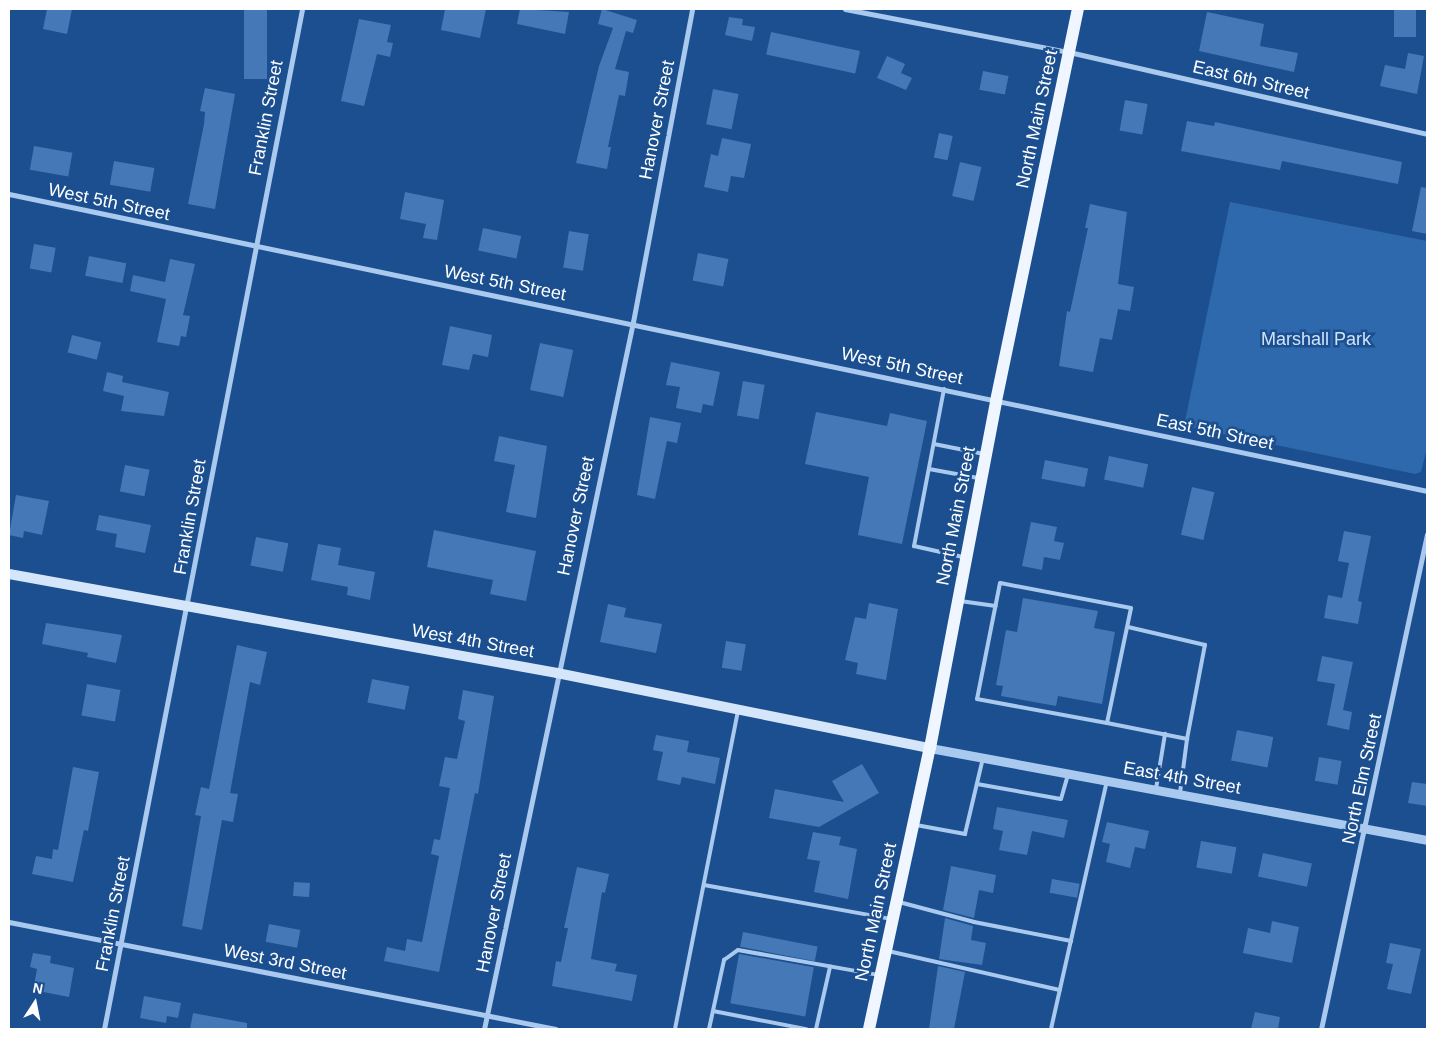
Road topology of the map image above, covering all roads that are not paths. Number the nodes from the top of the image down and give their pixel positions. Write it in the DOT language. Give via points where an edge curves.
graph roads {
  1 [pos="302,9"];
  2 [pos="692,9"];
  3 [pos="846,9"];
  4 [pos="1078,9"];
  5 [pos="1069,52"];
  6 [pos="1427,134"];
  7 [pos="9,194"];
  8 [pos="254,247"];
  9 [pos="632,322"];
  10 [pos="944,389"];
  11 [pos="996,401"];
  12 [pos="934,444"];
  13 [pos="986,454"];
  14 [pos="929,469"];
  15 [pos="981,478"];
  16 [pos="1427,491"];
  17 [pos="1427,534"];
  18 [pos="966,558"];
  19 [pos="9,574"];
  20 [pos="958,601"];
  21 [pos="996,606"];
  22 [pos="188,607"];
  23 [pos="1128,627"];
  24 [pos="557,672"];
  25 [pos="738,709"];
  26 [pos="1107,724"];
  27 [pos="1164,734"];
  28 [pos="1188,739"];
  29 [pos="930,748"];
  30 [pos="983,758"];
  31 [pos="1068,774"];
  32 [pos="1107,781"];
  33 [pos="977,784"];
  34 [pos="1156,790"];
  35 [pos="1180,794"];
  36 [pos="913,825"];
  37 [pos="1366,828"];
  38 [pos="1427,840"];
  39 [pos="704,885"];
  40 [pos="896,902"];
  41 [pos="893,919"];
  42 [pos="9,922"];
  43 [pos="1071,941"];
  44 [pos="121,946"];
  45 [pos="886,950"];
  46 [pos="830,967"];
  47 [pos="880,976"];
  48 [pos="1060,990"];
  49 [pos="713,1010"];
  50 [pos="487,1015"];
  51 [pos="104,1029"];
  52 [pos="484,1029"];
  53 [pos="556,1029"];
  54 [pos="675,1029"];
  55 [pos="709,1029"];
  56 [pos="806,1029"];
  57 [pos="816,1029"];
  58 [pos="869,1029"];
  59 [pos="1051,1029"];
  60 [pos="1321,1029"];
  1 -- 8 [label="street, Franklin Street"];
  2 -- 9 [label="street, Hanover Street"];
  3 -- 5 [label="street, East 6th Street"];
  4 -- 5 [label="main road, North Main Street"];
  5 -- 6 [label="street, East 6th Street"];
  5 -- 11 [label="main road, North Main Street"];
  7 -- 8 [label="street, West 5th Street"];
  8 -- 9 [label="street, West 5th Street"];
  8 -- 22 [label="street, Franklin Street"];
  9 -- 10 [label="street, West 5th Street"];
  9 -- 24 [label="street, Hanover Street"];
  10 -- 11 [label="street, West 5th Street"];
  10 -- 12 [label="lane"];
  11 -- 13 [label="main road, North Main Street"];
  11 -- 16 [label="street, East 5th Street"];
  12 -- 13 [label="lane"];
  12 -- 14 [label="lane"];
  13 -- 15 [label="main road, North Main Street"];
  14 -- 15 [label="lane"];
  14 -- 18 [label="lane" via="914,546"];
  15 -- 18 [label="main road, North Main Street"];
  17 -- 37 [label="street, North Elm Street"];
  18 -- 20 [label="main road, North Main Street"];
  19 -- 22 [label="main road, West 4th Street"];
  20 -- 21 [label="lane"];
  20 -- 29 [label="main road, North Main Street"];
  21 -- 23 [label="lane" via="1000,583 1039,589 1132,608"];
  21 -- 26 [label="lane" via="977,699"];
  22 -- 24 [label="main road, West 4th Street"];
  22 -- 44 [label="street, Franklin Street"];
  23 -- 26 [label="lane"];
  23 -- 28 [label="lane" via="1205,644"];
  24 -- 25 [label="main road, West 4th Street"];
  24 -- 50 [label="street, Hanover Street"];
  25 -- 29 [label="main road, West 4th Street"];
  25 -- 39 [label="lane"];
  26 -- 27 [label="lane"];
  27 -- 28 [label="lane"];
  27 -- 34 [label="lane"];
  28 -- 35 [label="lane"];
  29 -- 30 [label="street, East 4th Street"];
  29 -- 36 [label="main road, North Main Street"];
  30 -- 31 [label="street, East 4th Street"];
  30 -- 33 [label="lane"];
  31 -- 32 [label="street, East 4th Street"];
  31 -- 33 [label="lane" via="1061,799"];
  32 -- 34 [label="street, East 4th Street"];
  32 -- 43 [label="lane"];
  33 -- 36 [label="lane" via="965,834"];
  34 -- 35 [label="street, East 4th Street"];
  35 -- 37 [label="street, East 4th Street"];
  36 -- 40 [label="main road, North Main Street"];
  37 -- 38 [label="street, East 4th Street"];
  37 -- 60 [label="street, North Elm Street"];
  39 -- 41 [label="lane"];
  39 -- 54 [label="lane"];
  40 -- 41 [label="main road, North Main Street"];
  40 -- 43 [label="lane" via="974,922"];
  41 -- 45 [label="main road, North Main Street"];
  42 -- 44 [label="street, West 3rd Street"];
  43 -- 48 [label="lane"];
  44 -- 50 [label="street, West 3rd Street"];
  44 -- 51 [label="street, Franklin Street"];
  45 -- 47 [label="main road, North Main Street"];
  45 -- 48 [label="lane"];
  46 -- 47 [label="lane"];
  46 -- 49 [label="lane" via="738,950 724,960"];
  46 -- 57 [label="lane"];
  47 -- 58 [label="main road, North Main Street"];
  48 -- 59 [label="lane"];
  49 -- 55 [label="lane"];
  49 -- 56 [label="lane"];
  50 -- 52 [label="street, Hanover Street"];
  50 -- 53 [label="street, West 3rd Street"];
}
